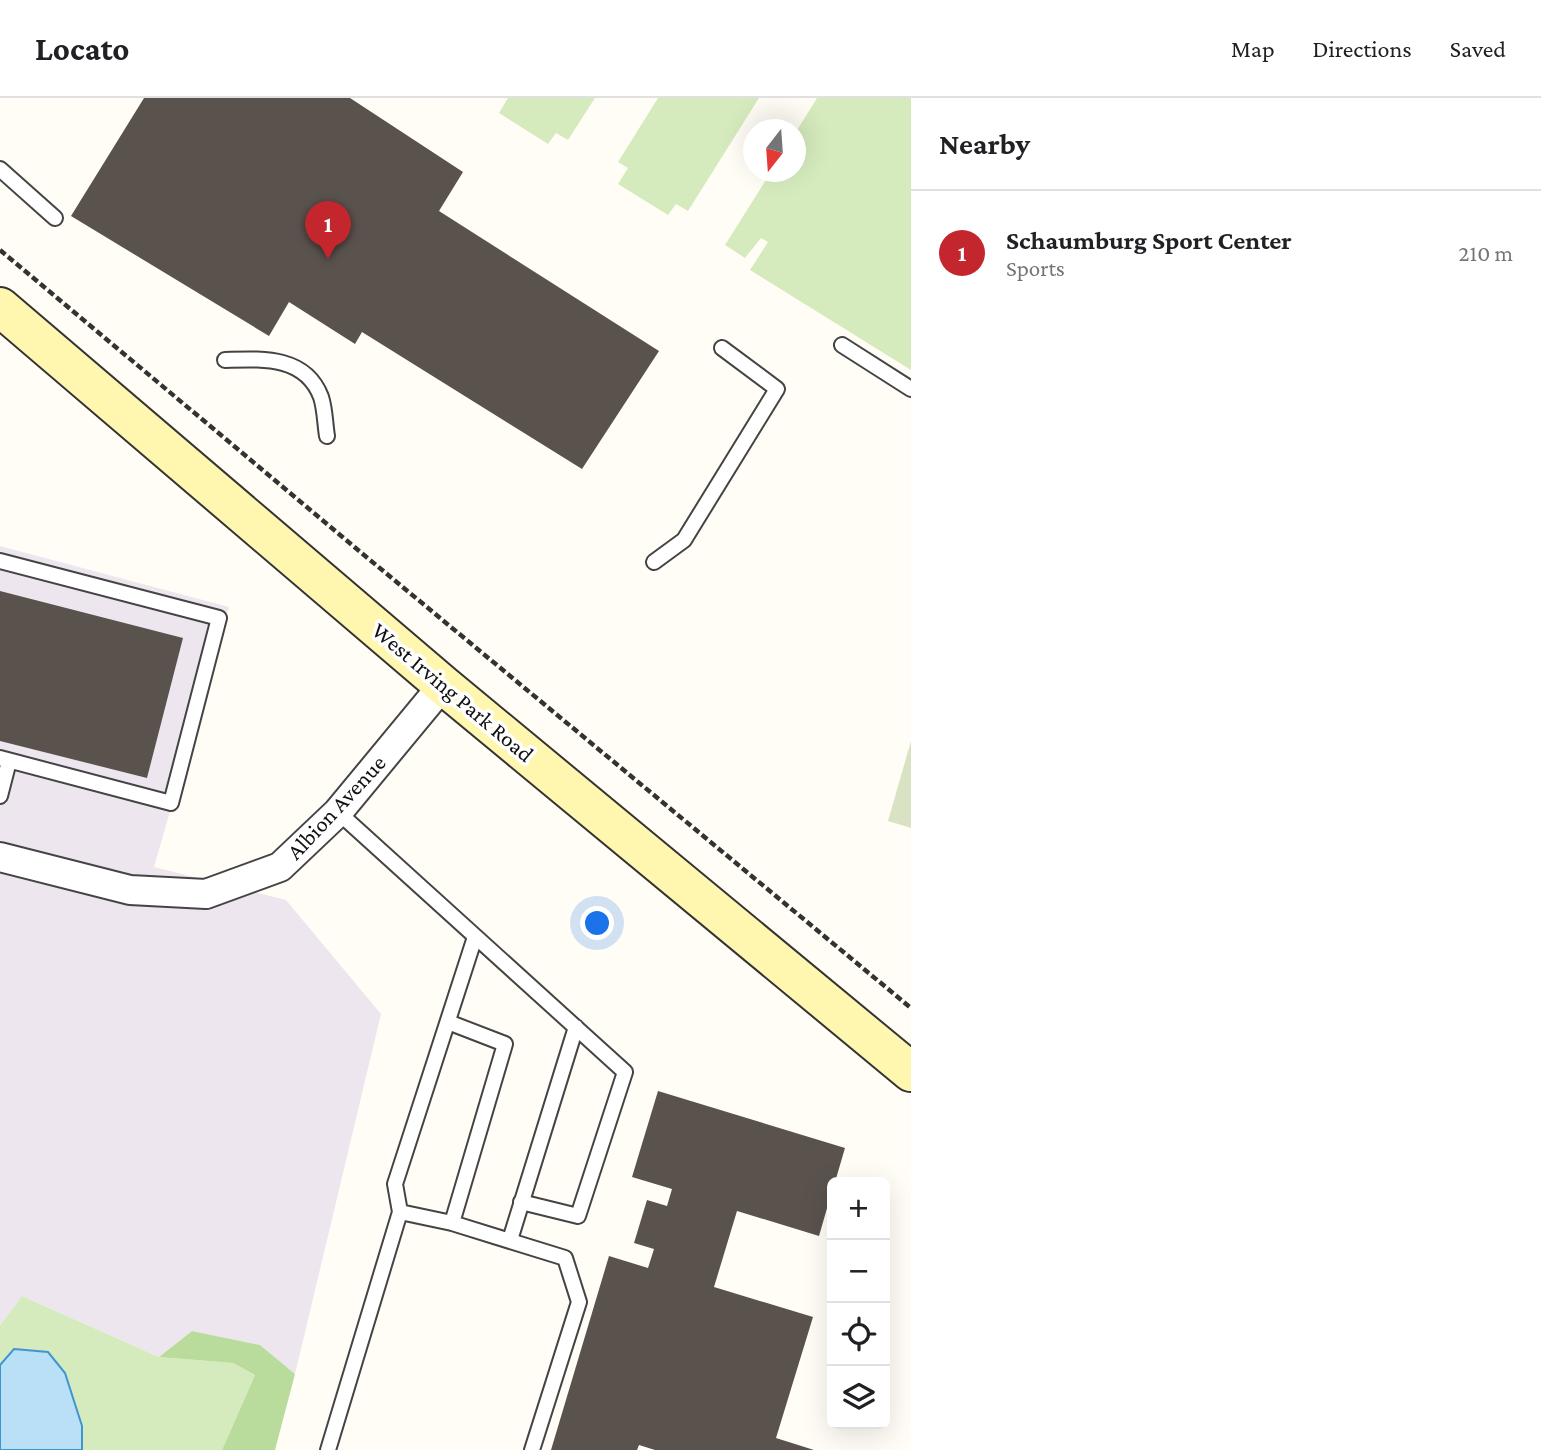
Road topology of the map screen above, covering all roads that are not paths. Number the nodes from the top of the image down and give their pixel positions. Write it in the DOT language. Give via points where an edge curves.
graph roads {
  1 [pos="0,169"];
  2 [pos="55,218"];
  3 [pos="0,307"];
  4 [pos="842,345"];
  5 [pos="722,348"];
  6 [pos="225,360"];
  7 [pos="911,388"];
  8 [pos="327,436"];
  9 [pos="0,561"];
  10 [pos="654,562"];
  11 [pos="443,685"];
  12 [pos="5,760"];
  13 [pos="0,796"];
  14 [pos="338,812"];
  15 [pos="0,856"];
  16 [pos="475,937"];
  17 [pos="448,1022"];
  18 [pos="576,1027"];
  19 [pos="911,1072"];
  20 [pos="521,1202"];
  21 [pos="400,1212"];
  22 [pos="453,1223"];
  23 [pos="510,1241"];
  24 [pos="328,1450"];
  25 [pos="532,1450"];
  1 -- 2 [label="lane"];
  3 -- 11 [label="main road, West Irving Park Road"];
  4 -- 7 [label="lane"];
  5 -- 10 [label="lane" via="777,388 684,540"];
  6 -- 8 [label="lane" via="272,359 301,373 321,398"];
  9 -- 12 [label="lane" via="219,618 171,803"];
  11 -- 14 [label="street, Albion Avenue"];
  11 -- 19 [label="main road, West Irving Park Road"];
  12 -- 13 [label="lane"];
  14 -- 15 [label="street, Albion Avenue" via="280,867 206,894 130,890"];
  14 -- 16 [label="lane"];
  16 -- 17 [label="lane"];
  16 -- 18 [label="lane"];
  17 -- 21 [label="lane" via="395,1184"];
  17 -- 22 [label="lane" via="505,1044"];
  18 -- 20 [label="lane"];
  18 -- 20 [label="lane" via="625,1072 578,1216"];
  20 -- 23 [label="lane"];
  21 -- 22 [label="lane"];
  21 -- 24 [label="lane"];
  22 -- 23 [label="lane"];
  23 -- 25 [label="lane" via="565,1258 579,1302"];
}
